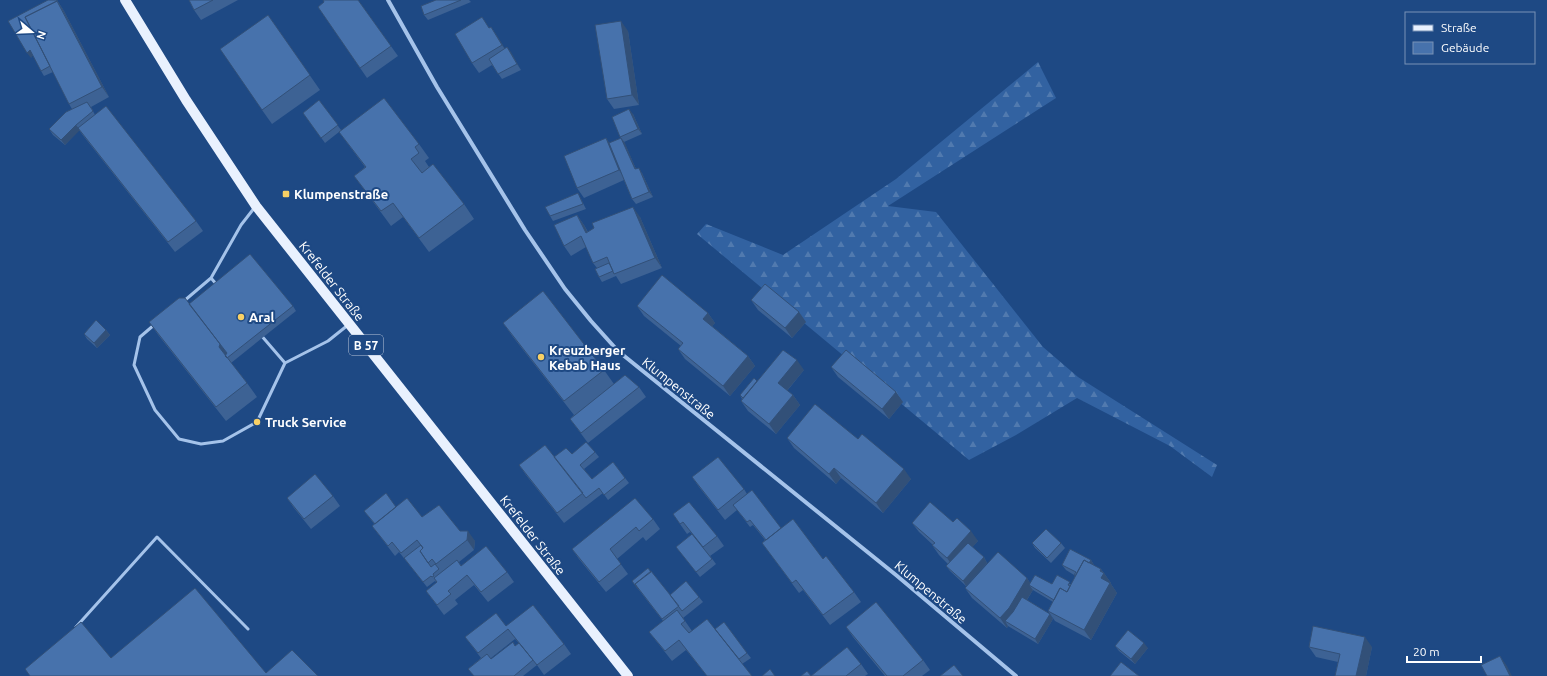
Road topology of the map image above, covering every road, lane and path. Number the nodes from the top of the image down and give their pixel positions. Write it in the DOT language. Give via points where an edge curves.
graph roads {
  1 [pos="125,0"];
  2 [pos="388,0"];
  3 [pos="256,206"];
  4 [pos="212,278"];
  5 [pos="221,290"];
  6 [pos="182,303"];
  7 [pos="158,323"];
  8 [pos="350,324"];
  9 [pos="256,329"];
  10 [pos="285,363"];
  11 [pos="248,629"];
  12 [pos="73,630"];
  13 [pos="628,676"];
  14 [pos="1016,676"];
  1 -- 3 [label="main road, Krefelder Straße / B 57" via="186,100"];
  2 -- 14 [label="street, Klumpenstraße" via="437,87 525,230 565,289 618,351 896,575"];
  3 -- 4 [label="lane" via="241,225"];
  3 -- 8 [label="main road, Krefelder Straße / B 57"];
  4 -- 5 [label="lane"];
  4 -- 6 [label="lane"];
  7 -- 10 [label="lane" via="140,337 134,365 155,410 179,439 201,444 224,441 257,422"];
  8 -- 10 [label="lane" via="328,341"];
  8 -- 13 [label="main road, Krefelder Straße / B 57"];
  9 -- 10 [label="lane"];
  11 -- 12 [label="lane" via="157,537"];
}
